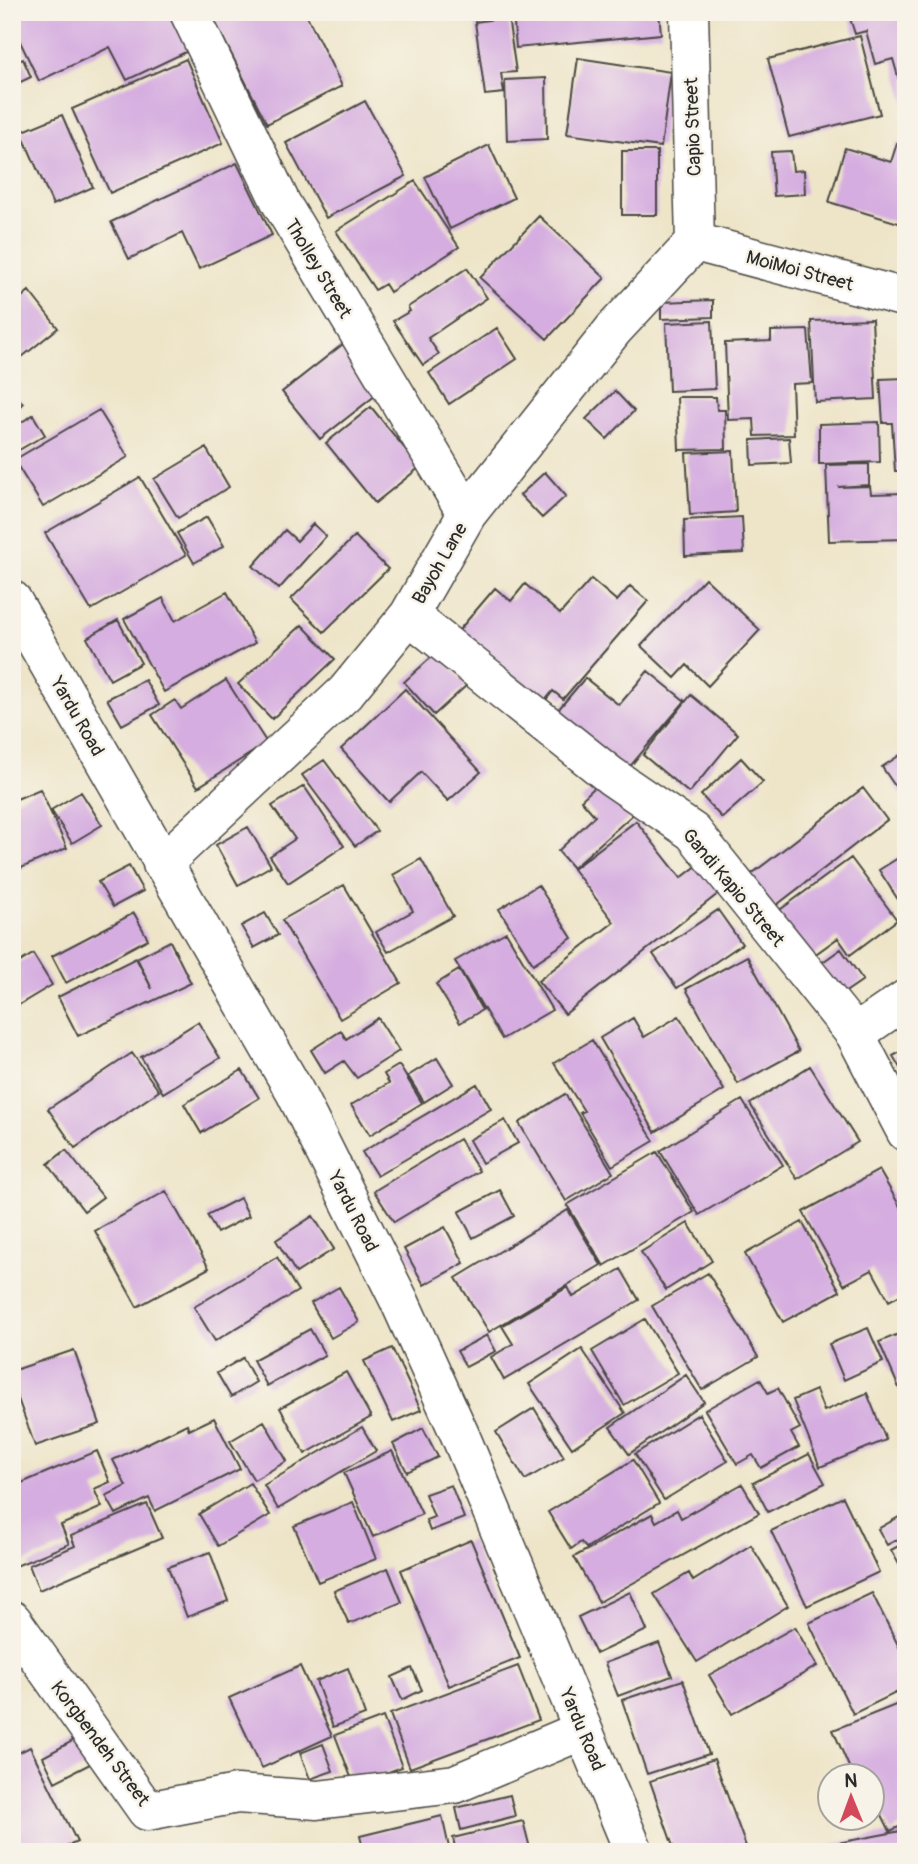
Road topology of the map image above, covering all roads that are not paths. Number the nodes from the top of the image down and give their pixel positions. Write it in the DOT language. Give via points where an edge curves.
graph roads {
  1 [pos="189,12"];
  2 [pos="689,12"];
  3 [pos="695,242"];
  4 [pos="906,299"];
  5 [pos="467,514"];
  6 [pos="12,600"];
  7 [pos="409,615"];
  8 [pos="162,864"];
  9 [pos="906,999"];
  10 [pos="855,1034"];
  11 [pos="906,1132"];
  12 [pos="12,1620"];
  13 [pos="583,1730"];
  14 [pos="635,1852"];
  1 -- 5 [label="street, Tholley Street" via="281,203"];
  2 -- 3 [label="street, Capio Street"];
  3 -- 4 [label="street, MoiMoi Street"];
  3 -- 5 [label="street, Bayoh Lane" via="614,329"];
  5 -- 7 [label="street, Bayoh Lane"];
  6 -- 8 [label="street, Yardu Road"];
  7 -- 8 [label="street, Bayoh Lane" via="345,693"];
  7 -- 10 [label="street, Gandi Kapio Street" via="611,776 693,832"];
  8 -- 13 [label="street, Yardu Road" via="295,1092 399,1300"];
  9 -- 10 [label="street"];
  10 -- 11 [label="street, Gandi Kapio Street"];
  12 -- 13 [label="street, Korgbendeh Street" via="147,1811 237,1794 317,1800 455,1784"];
  13 -- 14 [label="street, Yardu Road"];
}
